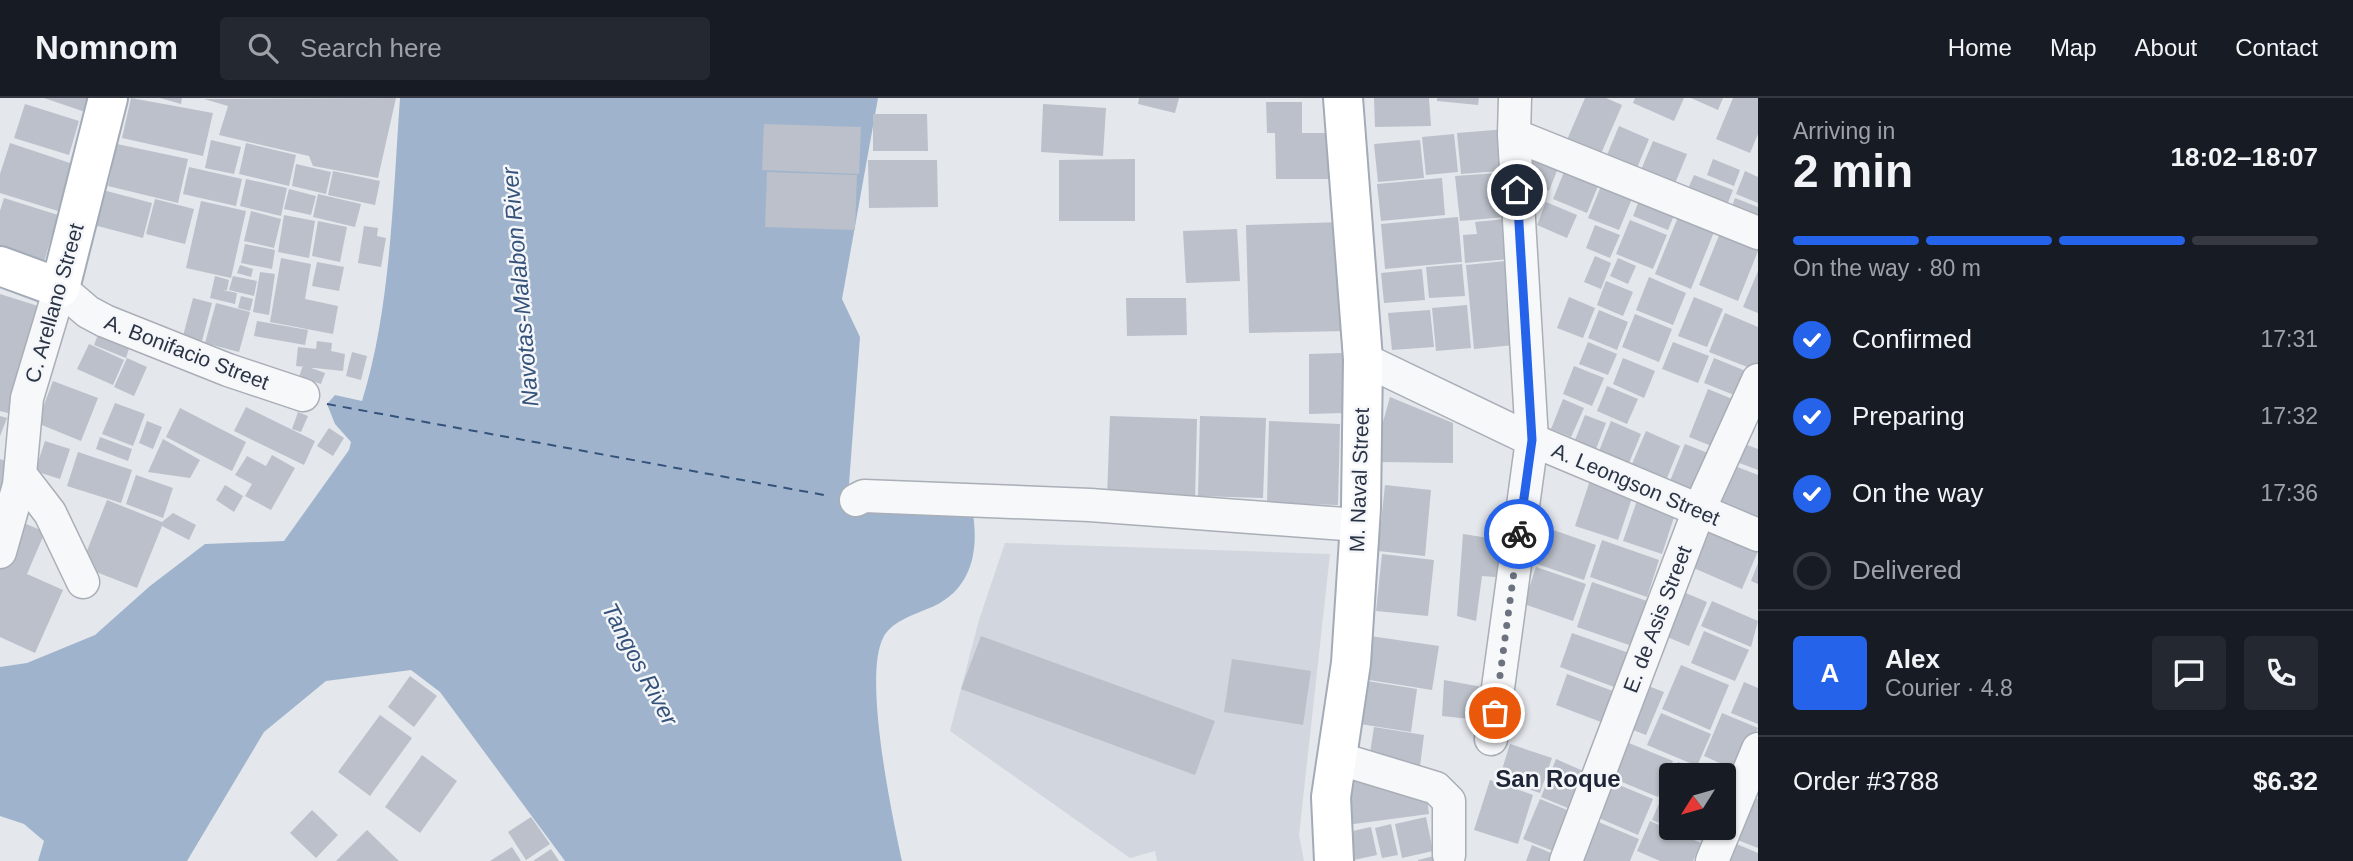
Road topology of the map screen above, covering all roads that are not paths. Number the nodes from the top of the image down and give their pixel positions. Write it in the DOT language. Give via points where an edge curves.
graph roads {
  1 [pos="108,98"];
  2 [pos="1343,98"];
  3 [pos="1514,98"];
  4 [pos="1514,135"];
  5 [pos="1758,233"];
  6 [pos="0,266"];
  7 [pos="60,288"];
  8 [pos="1363,359"];
  9 [pos="1758,380"];
  10 [pos="303,395"];
  11 [pos="1532,440"];
  12 [pos="20,474"];
  13 [pos="856,500"];
  14 [pos="7,509"];
  15 [pos="1699,510"];
  16 [pos="1358,525"];
  17 [pos="1758,535"];
  18 [pos="0,552"];
  19 [pos="83,582"];
  20 [pos="1491,739"];
  21 [pos="1758,749"];
  22 [pos="1336,758"];
  23 [pos="1448,855"];
  24 [pos="1334,861"];
  25 [pos="1566,861"];
  26 [pos="1712,861"];
  1 -- 7 [label="main road, C. Arellano Street"];
  2 -- 8 [label="main road, M. Naval Street"];
  3 -- 4 [label="street"];
  4 -- 5 [label="street"];
  4 -- 11 [label="street"];
  6 -- 7 [label="main road, A. Bonifacio Street"];
  7 -- 10 [label="street, A. Bonifacio Street" via="105,321"];
  7 -- 12 [label="street, C. Arellano Street" via="27,398"];
  8 -- 11 [label="street, A. Leongson Street"];
  8 -- 16 [label="main road, M. Naval Street"];
  9 -- 15 [label="street, E. de Asis Street"];
  11 -- 15 [label="street, A. Leongson Street"];
  11 -- 20 [label="street"];
  12 -- 14 [label="street, C. Arellano Street"];
  12 -- 19 [label="street" via="50,513"];
  13 -- 16 [label="street" via="864,496 1090,505"];
  14 -- 18 [label="street, C. Arellano Street"];
  15 -- 17 [label="street, A. Leongson Street"];
  15 -- 25 [label="street, E. de Asis Street"];
  16 -- 22 [label="main road, M. Naval Street" via="1351,663"];
  21 -- 26 [label="street"];
  22 -- 23 [label="street" via="1446,795"];
  22 -- 24 [label="main road, M. Naval Street" via="1331,797"];
}
